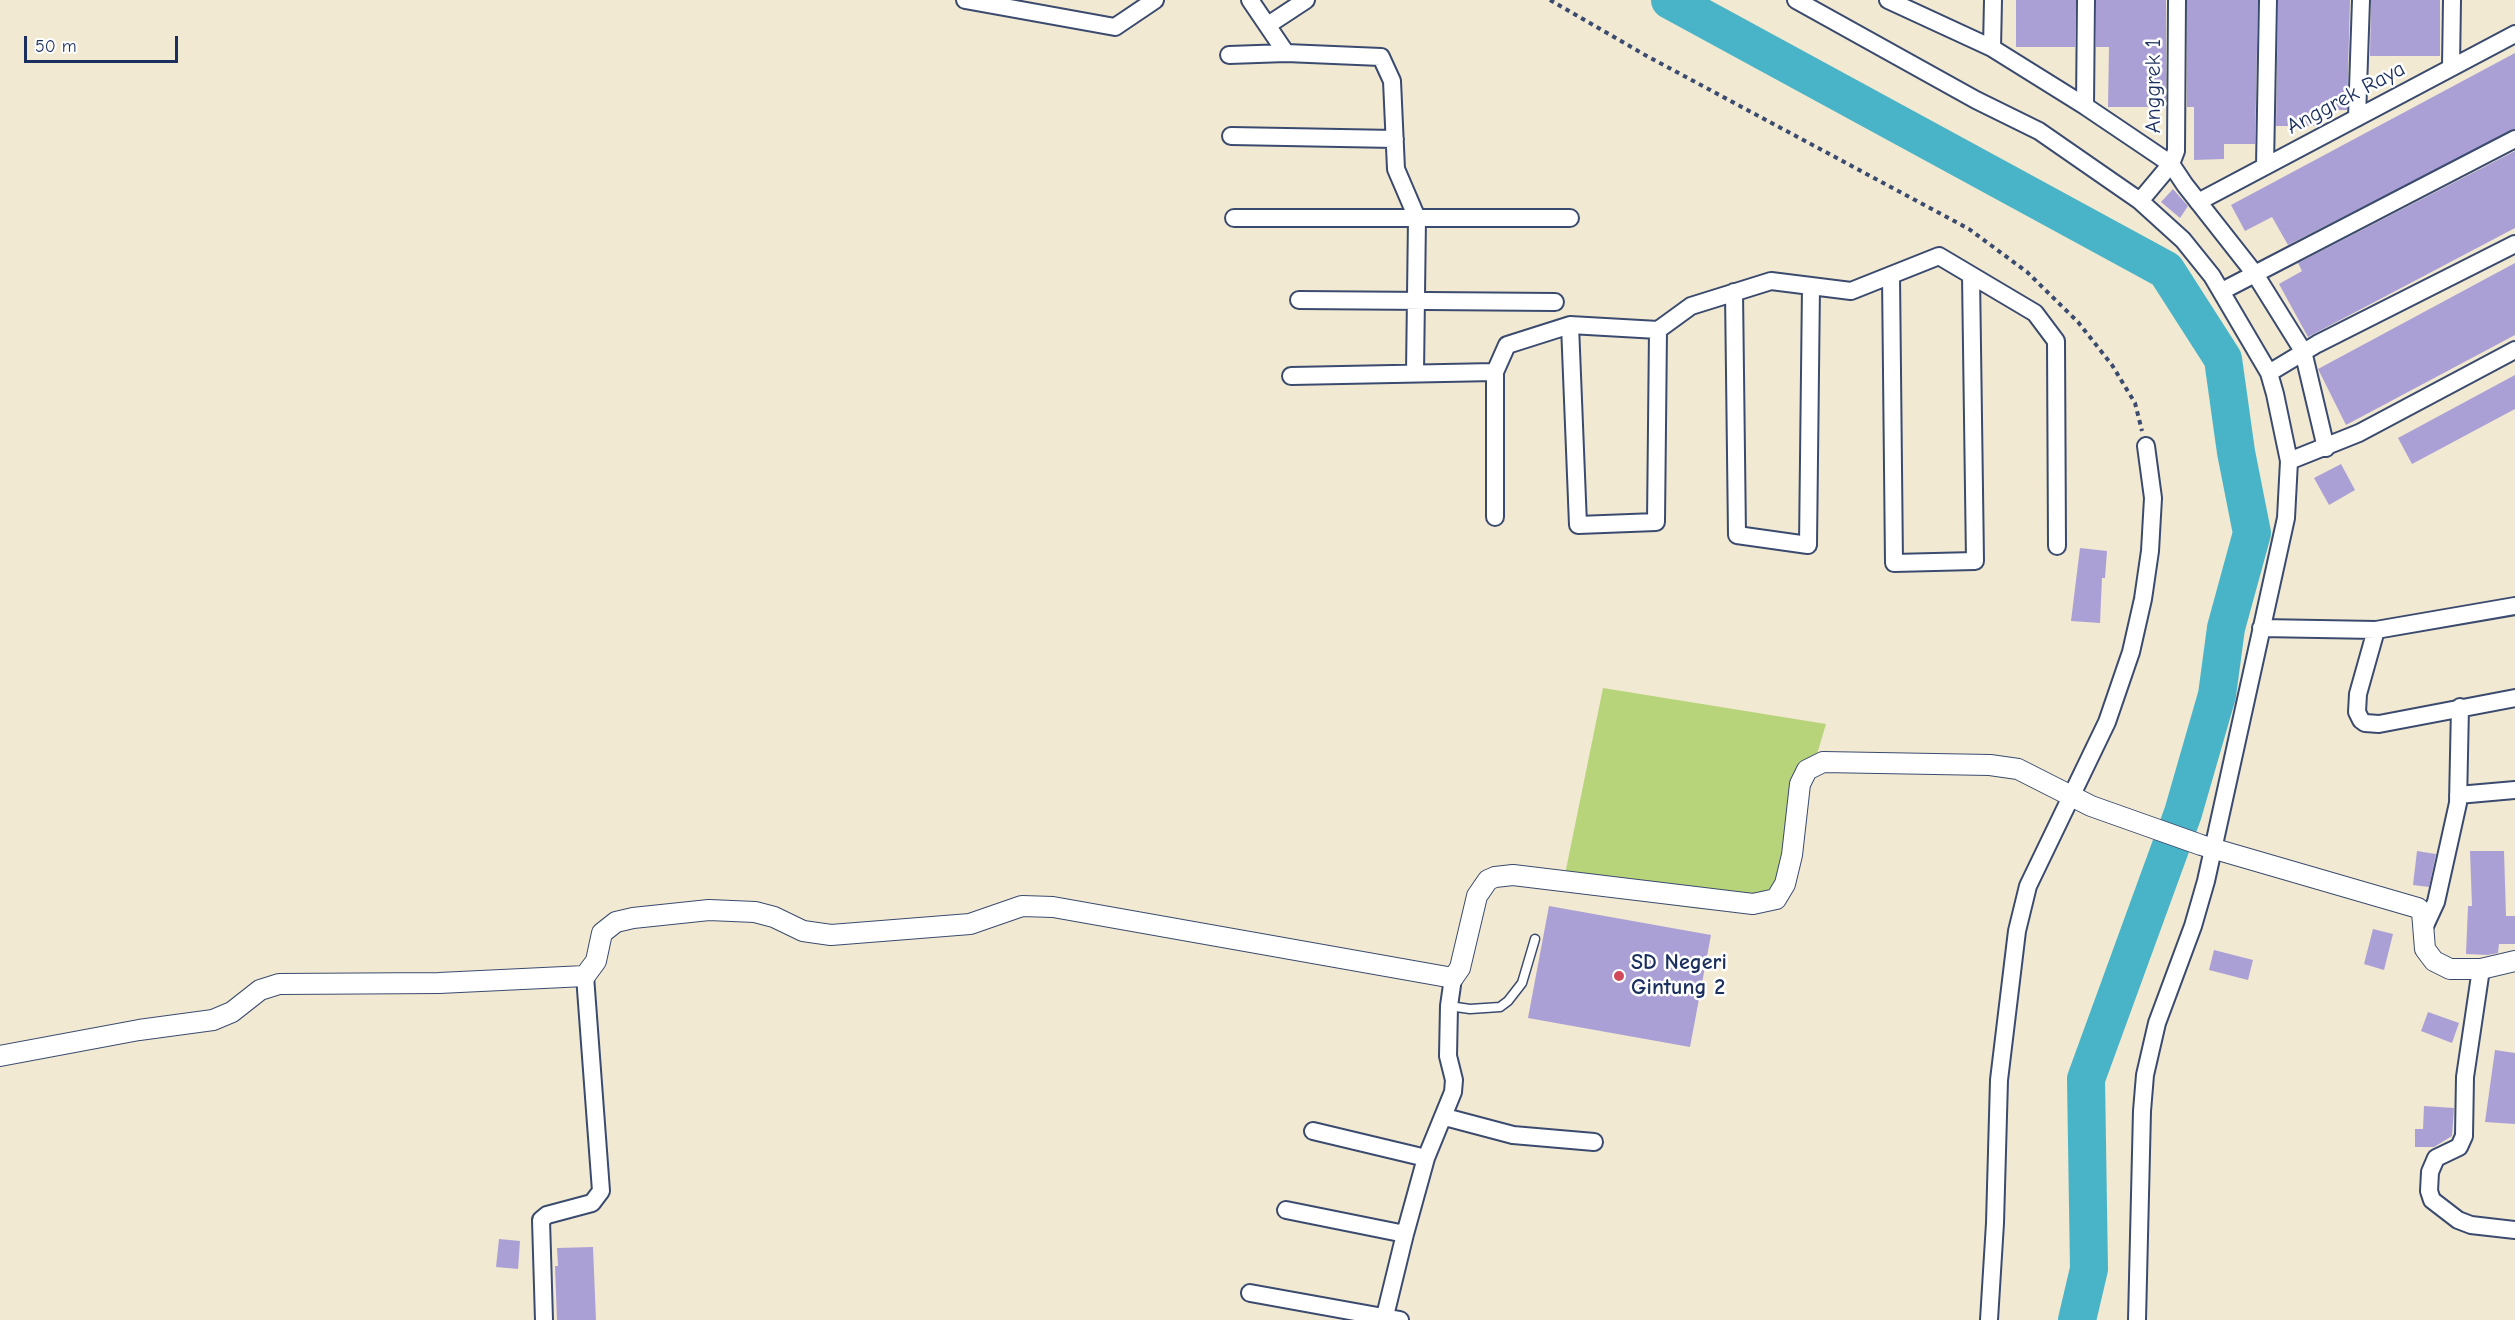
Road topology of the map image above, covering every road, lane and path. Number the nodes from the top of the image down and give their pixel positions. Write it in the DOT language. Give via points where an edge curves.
graph roads {
  1 [pos="965,0"];
  2 [pos="1155,0"];
  3 [pos="1250,0"];
  4 [pos="1306,0"];
  5 [pos="1550,0"];
  6 [pos="1796,0"];
  7 [pos="1993,0"];
  8 [pos="2086,0"];
  9 [pos="2177,0"];
  10 [pos="2268,0"];
  11 [pos="2361,0"];
  12 [pos="2451,0"];
  13 [pos="1897,2"];
  14 [pos="1268,25"];
  15 [pos="2515,34"];
  16 [pos="1992,48"];
  17 [pos="1286,53"];
  18 [pos="1229,55"];
  19 [pos="2451,67"];
  20 [pos="2085,106"];
  21 [pos="2357,118"];
  22 [pos="1231,136"];
  23 [pos="1395,139"];
  24 [pos="2515,139"];
  25 [pos="2265,166"];
  26 [pos="2169,167"];
  27 [pos="2144,197"];
  28 [pos="2198,202"];
  29 [pos="1233,218"];
  30 [pos="1417,218"];
  31 [pos="1570,218"];
  32 [pos="2515,244"];
  33 [pos="2255,274"];
  34 [pos="1891,275"];
  35 [pos="1971,275"];
  36 [pos="1811,286"];
  37 [pos="2222,291"];
  38 [pos="1734,292"];
  39 [pos="1299,300"];
  40 [pos="1416,302"];
  41 [pos="1555,302"];
  42 [pos="1570,325"];
  43 [pos="1658,330"];
  44 [pos="2515,350"];
  45 [pos="2299,354"];
  46 [pos="2272,371"];
  47 [pos="1495,372"];
  48 [pos="1415,373"];
  49 [pos="1291,376"];
  50 [pos="2146,446"];
  51 [pos="2326,448"];
  52 [pos="2289,461"];
  53 [pos="1495,517"];
  54 [pos="2057,546"];
  55 [pos="2515,606"];
  56 [pos="2261,628"];
  57 [pos="2376,630"];
  58 [pos="2515,698"];
  59 [pos="2460,707"];
  60 [pos="2515,790"];
  61 [pos="2458,795"];
  62 [pos="2072,796"];
  63 [pos="2207,846"];
  64 [pos="2424,928"];
  65 [pos="1535,939"];
  66 [pos="2515,961"];
  67 [pos="2481,969"];
  68 [pos="585,976"];
  69 [pos="1453,978"];
  70 [pos="1449,1006"];
  71 [pos="0,1056"];
  72 [pos="1445,1117"];
  73 [pos="1313,1131"];
  74 [pos="1594,1142"];
  75 [pos="1426,1158"];
  76 [pos="1286,1210"];
  77 [pos="2515,1230"];
  78 [pos="1404,1234"];
  79 [pos="1250,1293"];
  80 [pos="1390,1319"];
  81 [pos="544,1320"];
  82 [pos="1989,1320"];
  83 [pos="2137,1320"];
  1 -- 2 [label="street" via="1115,27"];
  3 -- 14 [label="street"];
  4 -- 14 [label="street"];
  5 -- 50 [label="path" via="1655,61 1969,229 2027,272 2078,322 2112,366 2135,403"];
  6 -- 27 [label="street" via="2039,131"];
  7 -- 16 [label="street"];
  8 -- 20 [label="street"];
  9 -- 26 [label="street, Anggrek 1" via="2176,142"];
  10 -- 25 [label="street"];
  11 -- 21 [label="street"];
  12 -- 19 [label="street"];
  13 -- 16 [label="street"];
  14 -- 17 [label="street"];
  15 -- 19 [label="street, Anggrek Raya"];
  16 -- 20 [label="street"];
  17 -- 18 [label="street"];
  17 -- 23 [label="street" via="1381,57 1392,81"];
  19 -- 21 [label="street, Anggrek Raya"];
  20 -- 26 [label="street"];
  21 -- 25 [label="street, Anggrek Raya"];
  22 -- 23 [label="street"];
  23 -- 30 [label="street" via="1396,168"];
  24 -- 33 [label="street"];
  25 -- 28 [label="street, Anggrek Raya"];
  26 -- 27 [label="street"];
  26 -- 28 [label="street"];
  27 -- 37 [label="street"];
  28 -- 33 [label="street"];
  29 -- 30 [label="street"];
  30 -- 31 [label="street"];
  30 -- 40 [label="street"];
  32 -- 45 [label="street"];
  33 -- 37 [label="street"];
  33 -- 45 [label="street"];
  34 -- 35 [label="street" via="1939,256"];
  34 -- 35 [label="street" via="1894,563 1975,561"];
  34 -- 36 [label="street" via="1851,291"];
  35 -- 54 [label="street" via="2035,313 2056,341"];
  36 -- 38 [label="street" via="1771,280"];
  36 -- 38 [label="street" via="1808,545 1737,535"];
  37 -- 46 [label="street"];
  38 -- 43 [label="street" via="1690,306"];
  39 -- 40 [label="street"];
  40 -- 41 [label="street"];
  40 -- 48 [label="street"];
  42 -- 43 [label="street"];
  42 -- 43 [label="street" via="1578,525 1656,522"];
  42 -- 47 [label="street" via="1507,345"];
  44 -- 51 [label="street"];
  45 -- 46 [label="street"];
  45 -- 51 [label="street"];
  46 -- 52 [label="street"];
  47 -- 48 [label="street"];
  47 -- 53 [label="street"];
  48 -- 49 [label="street"];
  50 -- 62 [label="street" via="2153,498 2143,599 2131,652 2107,722"];
  51 -- 52 [label="street"];
  52 -- 56 [label="street" via="2286,518"];
  55 -- 57 [label="street"];
  56 -- 57 [label="street"];
  56 -- 63 [label="street"];
  57 -- 59 [label="street" via="2358,694 2357,712 2361,720 2379,724"];
  58 -- 59 [label="street"];
  59 -- 61 [label="street"];
  60 -- 61 [label="street"];
  61 -- 64 [label="street" via="2436,902"];
  62 -- 63 [label="street"];
  62 -- 69 [label="street" via="2018,769 2000,766 1823,762 1807,770 1800,784 1792,855 1785,884 1776,899 1753,904 1495,876 1477,896 1460,968"];
  62 -- 82 [label="street" via="2028,886 2015,940 1999,1080"];
  63 -- 64 [label="street" via="2418,908"];
  63 -- 83 [label="street" via="2193,926 2157,1023 2145,1075"];
  64 -- 67 [label="street" via="2425,949 2434,961 2450,969"];
  65 -- 70 [label="lane" via="1522,983 1508,1001 1500,1007 1470,1010"];
  66 -- 67 [label="street"];
  67 -- 77 [label="street" via="2465,1077 2464,1136 2459,1147 2436,1158 2429,1191 2432,1200 2458,1220"];
  68 -- 69 [label="street" via="596,961 602,933 616,922 633,918 741,910 774,917 803,931 831,935 970,924 1031,906"];
  68 -- 71 [label="street" via="439,983 279,984 260,990 232,1012 213,1020"];
  68 -- 81 [label="street" via="601,1191 591,1203 547,1215 542,1220"];
  69 -- 70 [label="street"];
  70 -- 72 [label="street" via="1448,1056 1454,1086"];
  72 -- 74 [label="street" via="1513,1135"];
  72 -- 75 [label="street"];
  73 -- 75 [label="street"];
  75 -- 78 [label="street"];
  76 -- 78 [label="street"];
  78 -- 80 [label="street"];
  79 -- 80 [label="street"];
}
